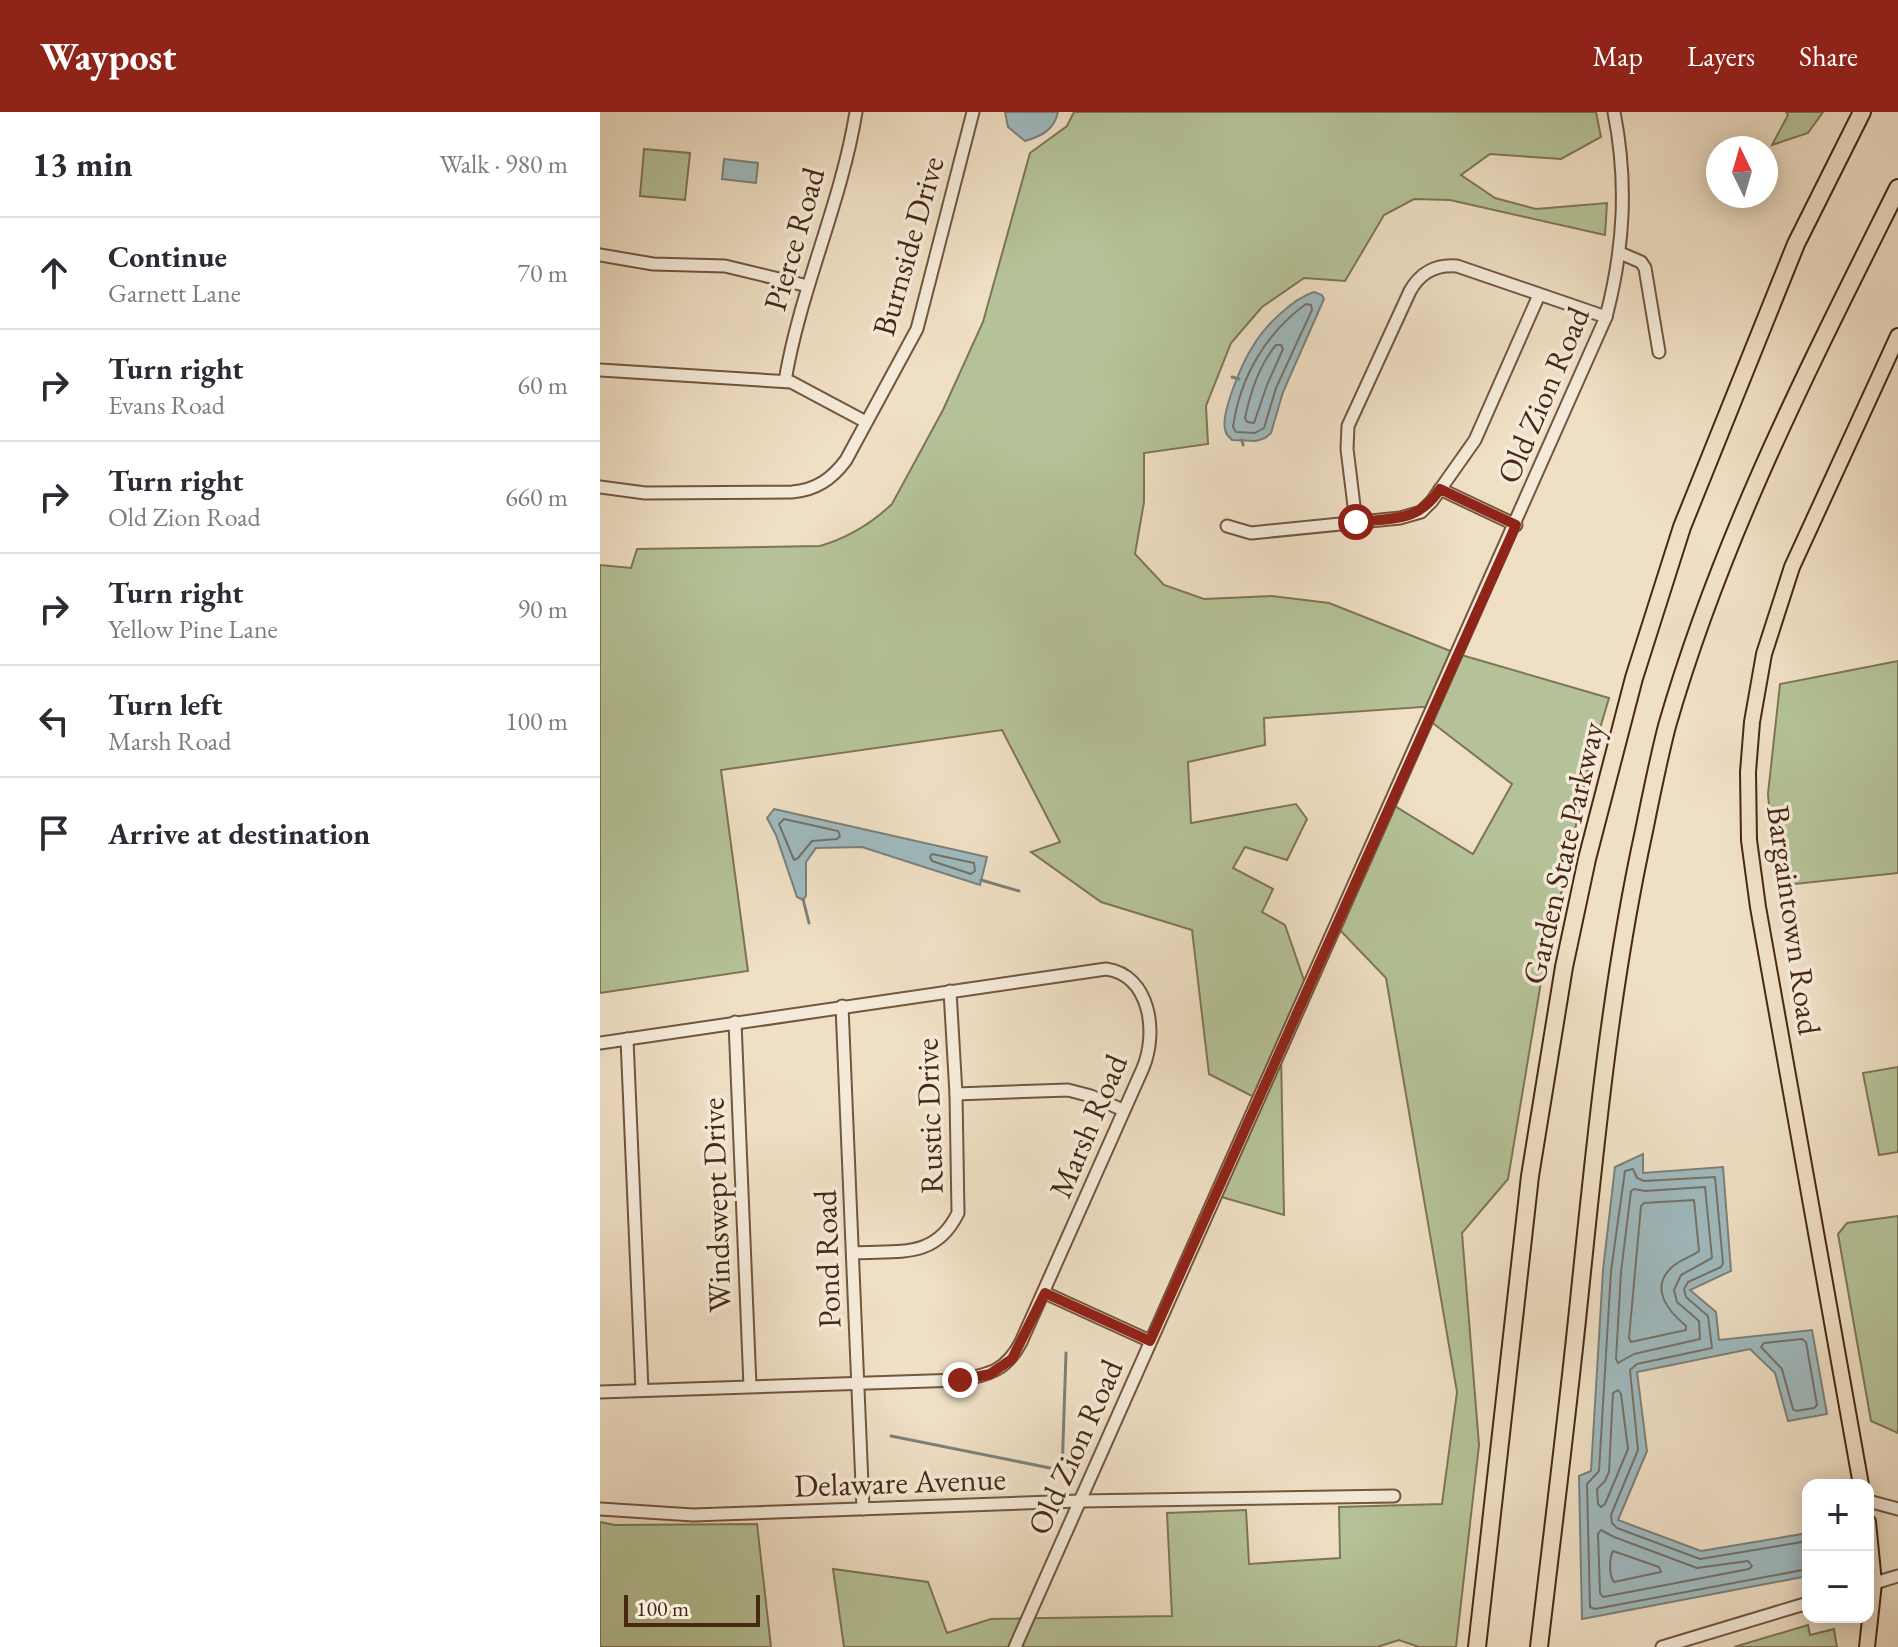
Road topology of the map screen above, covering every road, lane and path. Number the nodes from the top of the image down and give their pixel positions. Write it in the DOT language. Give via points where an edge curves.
graph roads {
  1 [pos="856,112"];
  2 [pos="973,112"];
  3 [pos="1614,112"];
  4 [pos="1862,112"];
  5 [pos="1898,188"];
  6 [pos="1620,253"];
  7 [pos="600,255"];
  8 [pos="808,286"];
  9 [pos="1539,295"];
  10 [pos="1606,317"];
  11 [pos="1898,336"];
  12 [pos="1659,352"];
  13 [pos="600,370"];
  14 [pos="785,381"];
  15 [pos="866,422"];
  16 [pos="600,487"];
  17 [pos="1440,489"];
  18 [pos="1356,522"];
  19 [pos="1516,525"];
  20 [pos="1227,526"];
  21 [pos="950,991"];
  22 [pos="842,1006"];
  23 [pos="735,1022"];
  24 [pos="627,1039"];
  25 [pos="600,1043"];
  26 [pos="956,1094"];
  27 [pos="1123,1110"];
  28 [pos="853,1253"];
  29 [pos="1045,1293"];
  30 [pos="1150,1341"];
  31 [pos="858,1381"];
  32 [pos="750,1386"];
  33 [pos="642,1390"];
  34 [pos="600,1392"];
  35 [pos="1860,1479"];
  36 [pos="1394,1496"];
  37 [pos="1080,1501"];
  38 [pos="1874,1503"];
  39 [pos="600,1509"];
  40 [pos="863,1509"];
  41 [pos="1898,1509"];
  42 [pos="1898,1576"];
  43 [pos="1874,1583"];
  44 [pos="1802,1605"];
  45 [pos="1869,1623"];
  46 [pos="1015,1647"];
  47 [pos="1477,1647"];
  48 [pos="1539,1647"];
  49 [pos="1662,1647"];
  50 [pos="1867,1647"];
  1 -- 8 [label="street, Pierce Road"];
  2 -- 15 [label="street, Burnside Drive" via="917,329"];
  3 -- 6 [label="street, Old Zion Road" via="1624,184"];
  4 -- 47 [label="highway, Garden State Parkway" via="1796,244 1728,410 1665,578 1623,718 1584,875 1547,1062"];
  5 -- 48 [label="highway" via="1737,524 1706,602 1666,731 1615,987"];
  6 -- 10 [label="street, Old Zion Road"];
  6 -- 12 [label="street" via="1645,268"];
  7 -- 8 [label="street" via="653,264 725,266"];
  8 -- 14 [label="street, Pierce Road"];
  9 -- 10 [label="street"];
  9 -- 17 [label="street" via="1481,430"];
  9 -- 18 [label="street" via="1453,265 1435,268 1417,280 1348,426"];
  10 -- 19 [label="street, Old Zion Road"];
  11 -- 35 [label="main road, Bargaintown Road" via="1784,588 1760,677 1748,772 1755,889"];
  13 -- 14 [label="street"];
  14 -- 15 [label="street"];
  15 -- 16 [label="street, Burnside Drive" via="837,471 806,490 645,493"];
  17 -- 18 [label="street" via="1416,514"];
  17 -- 19 [label="street"];
  18 -- 20 [label="street" via="1251,533"];
  19 -- 30 [label="street, Old Zion Road"];
  21 -- 22 [label="street, Marsh Road"];
  21 -- 26 [label="street, Rustic Drive"];
  21 -- 27 [label="street, Marsh Road" via="1094,969 1128,976 1142,992 1150,1042"];
  22 -- 23 [label="street, Marsh Road"];
  22 -- 28 [label="street, Pond Road"];
  23 -- 24 [label="street, Marsh Road"];
  23 -- 32 [label="street, Windswept Drive"];
  24 -- 25 [label="street, Marsh Road"];
  24 -- 33 [label="street"];
  26 -- 27 [label="street" via="1068,1090"];
  26 -- 28 [label="street, Rustic Drive" via="958,1213 950,1229 928,1246"];
  27 -- 29 [label="street, Marsh Road"];
  28 -- 31 [label="street, Pond Road"];
  29 -- 30 [label="street"];
  29 -- 31 [label="street, Marsh Road" via="1012,1359 990,1374 960,1380"];
  30 -- 37 [label="street, Old Zion Road"];
  31 -- 32 [label="street, Marsh Road"];
  31 -- 40 [label="street, Pond Road"];
  32 -- 33 [label="street, Marsh Road"];
  33 -- 34 [label="street, Marsh Road"];
  36 -- 37 [label="street, Delaware Avenue"];
  37 -- 40 [label="street, Delaware Avenue"];
  37 -- 46 [label="street, Old Zion Road"];
  38 -- 41 [label="street"];
  39 -- 40 [label="street, Delaware Avenue" via="671,1515"];
  42 -- 43 [label="street"];
  44 -- 49 [label="street"];
  45 -- 50 [label="main road"];
}
